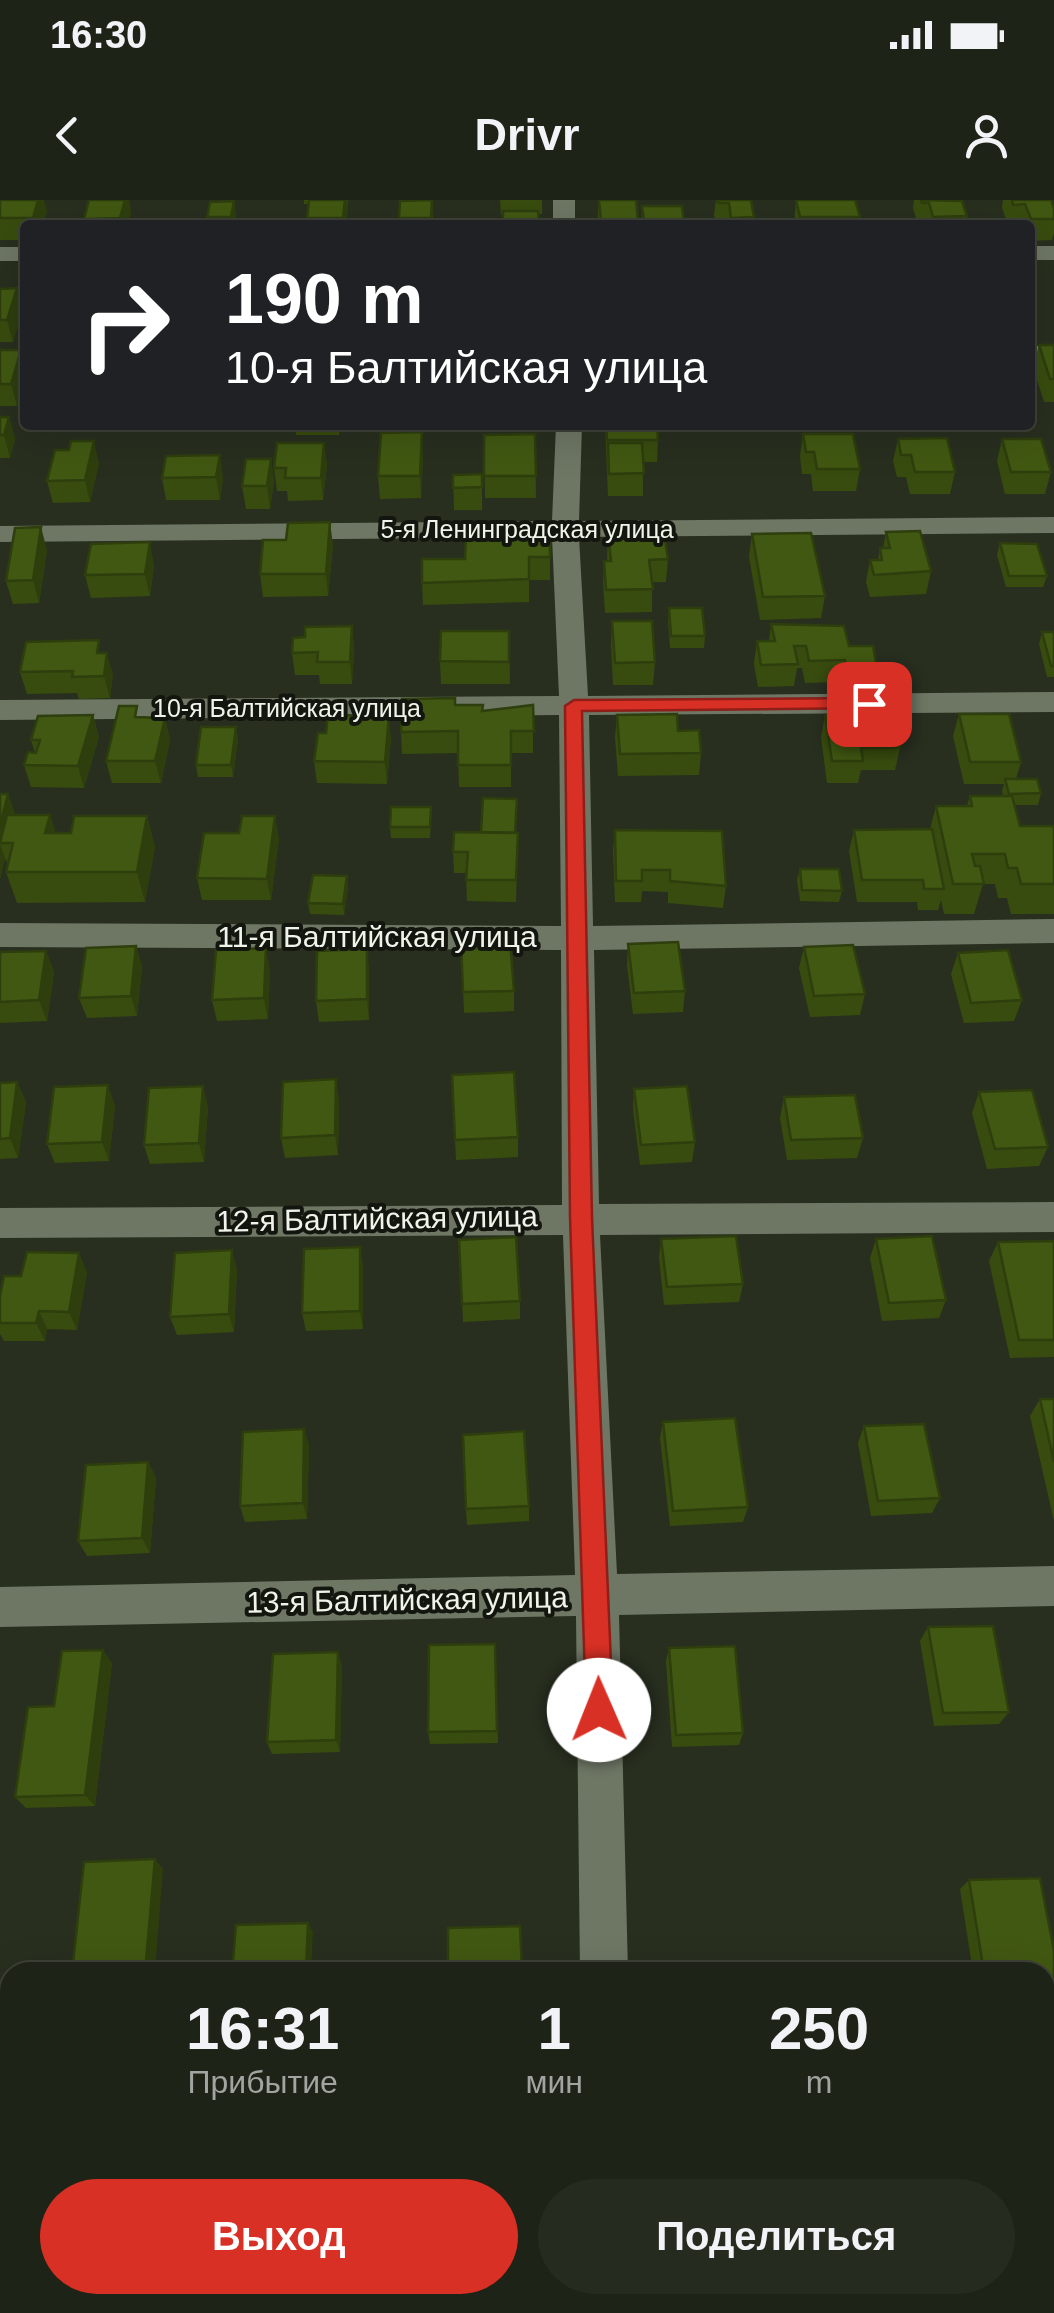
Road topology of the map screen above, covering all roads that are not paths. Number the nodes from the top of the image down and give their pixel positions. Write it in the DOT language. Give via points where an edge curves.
graph roads {
  1 [pos="569,430"];
  2 [pos="1054,525"];
  3 [pos="565,529"];
  4 [pos="0,534"];
  5 [pos="1054,702"];
  6 [pos="574,706"];
  7 [pos="0,710"];
  8 [pos="1054,931"];
  9 [pos="0,935"];
  10 [pos="575,938"];
  11 [pos="581,1217"];
  12 [pos="1054,1217"];
  13 [pos="0,1223"];
  14 [pos="1054,1586"];
  15 [pos="597,1597"];
  16 [pos="0,1607"];
  17 [pos="604,1962"];
  1 -- 3 [label="street"];
  2 -- 3 [label="street, 5-я Ленинградская улица"];
  3 -- 4 [label="street, 5-я Ленинградская улица"];
  3 -- 6 [label="street"];
  5 -- 6 [label="street, 10-я Балтийская улица"];
  6 -- 7 [label="street, 10-я Балтийская улица"];
  6 -- 10 [label="street"];
  8 -- 10 [label="street, 11-я Балтийская улица"];
  9 -- 10 [label="street, 11-я Балтийская улица"];
  10 -- 11 [label="street"];
  11 -- 12 [label="street, 12-я Балтийская улица"];
  11 -- 13 [label="street, 12-я Балтийская улица"];
  11 -- 15 [label="street"];
  14 -- 15 [label="street, 13-я Балтийская улица"];
  15 -- 16 [label="street, 13-я Балтийская улица"];
  15 -- 17 [label="street"];
}
